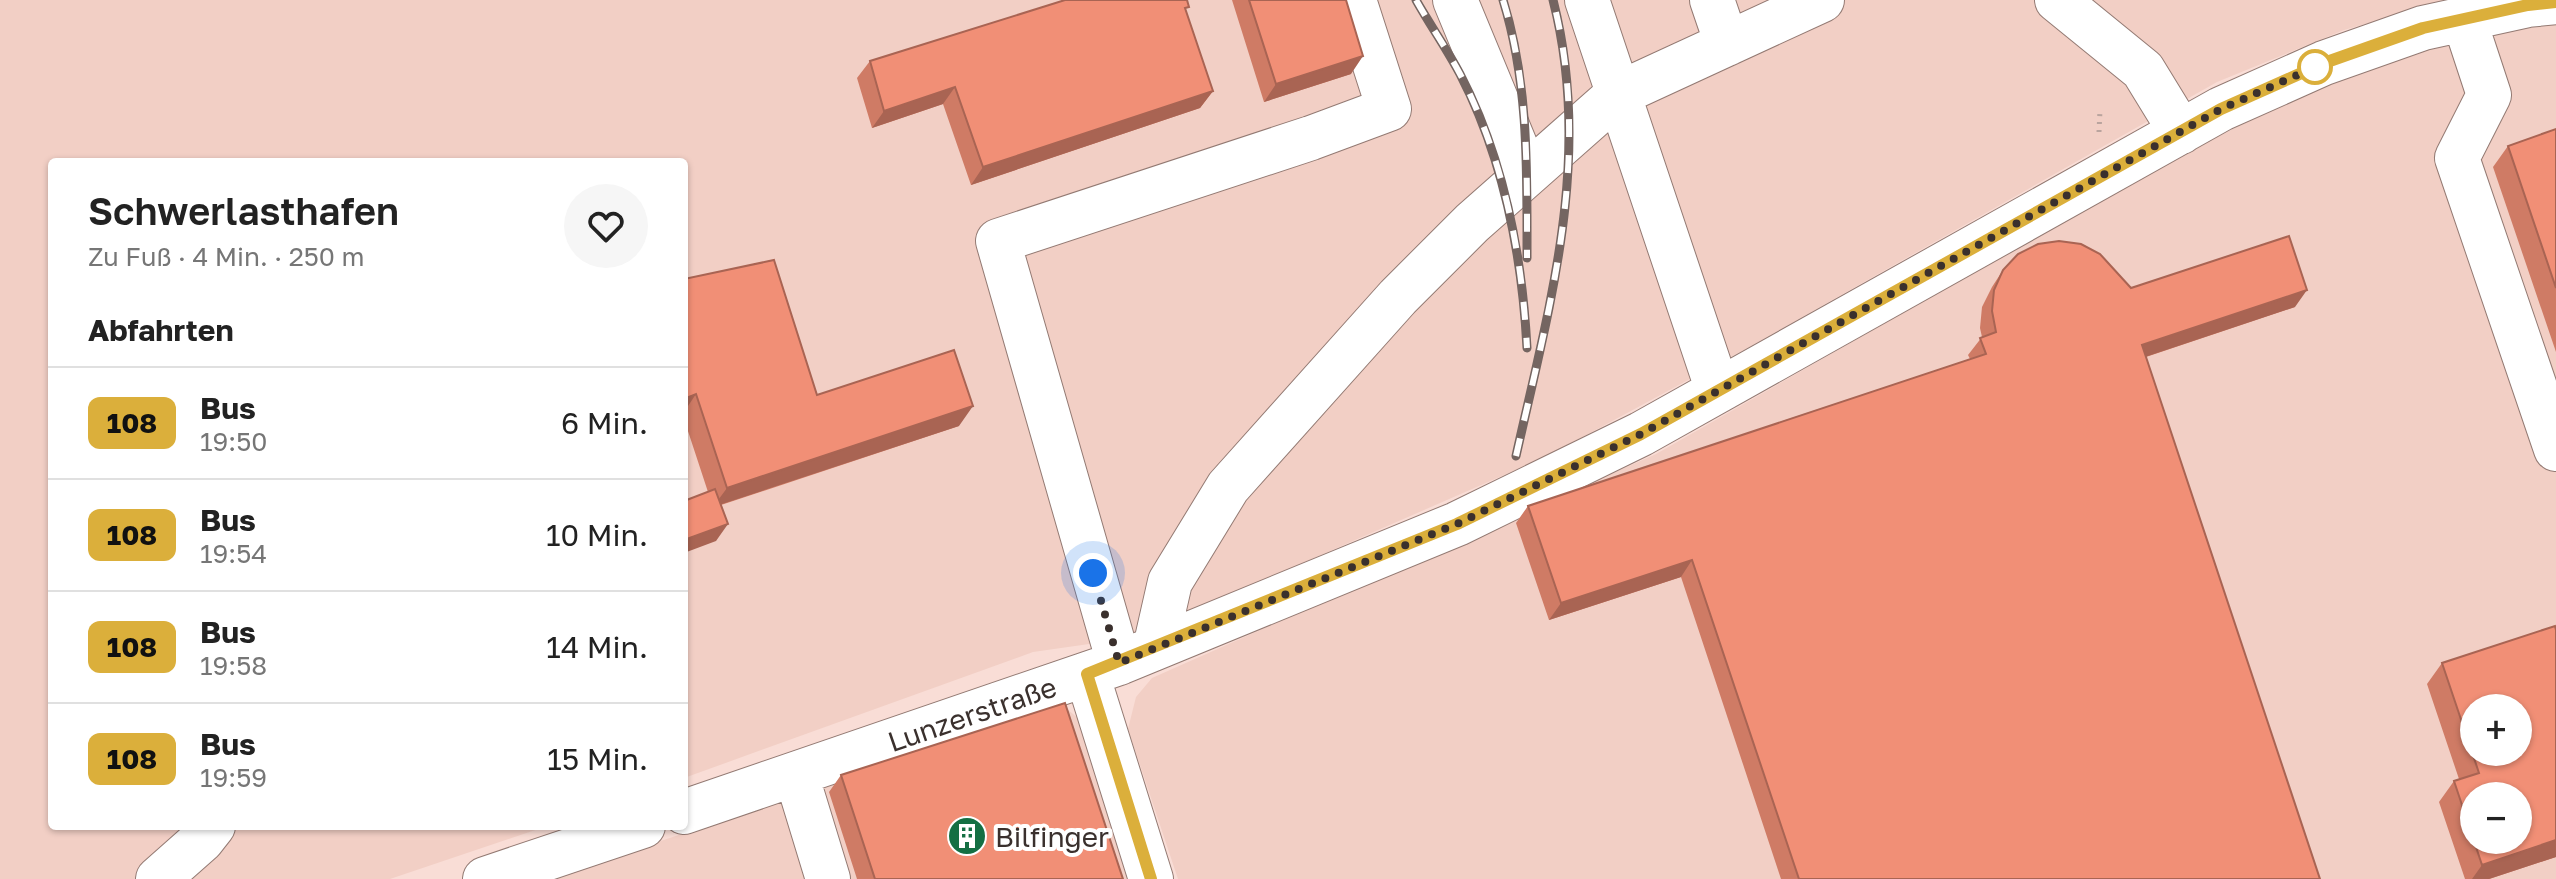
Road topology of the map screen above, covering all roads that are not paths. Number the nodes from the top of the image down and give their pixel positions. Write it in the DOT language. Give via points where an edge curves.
graph roads {
  1 [pos="1354,0"];
  2 [pos="1455,0"];
  3 [pos="1587,0"];
  4 [pos="1712,0"];
  5 [pos="1822,0"];
  6 [pos="2057,0"];
  7 [pos="2556,2"];
  8 [pos="2464,19"];
  9 [pos="1727,44"];
  10 [pos="1618,94"];
  11 [pos="2181,132"];
  12 [pos="1527,174"];
  13 [pos="1718,391"];
  14 [pos="2556,449"];
  15 [pos="1120,662"];
  16 [pos="796,774"];
  17 [pos="688,811"];
  18 [pos="210,830"];
  19 [pos="631,830"];
  20 [pos="158,879"];
  21 [pos="485,879"];
  22 [pos="828,879"];
  23 [pos="1151,879"];
  1 -- 15 [label="street" via="1389,109 998,241"];
  2 -- 12 [label="street"];
  3 -- 10 [label="street"];
  4 -- 9 [label="street"];
  5 -- 9 [label="street"];
  6 -- 11 [label="street" via="2143,70"];
  7 -- 8 [label="street, Lunzerstraße"];
  8 -- 11 [label="street, Lunzerstraße" via="2324,63"];
  8 -- 14 [label="street" via="2489,95 2457,158"];
  9 -- 10 [label="street"];
  10 -- 12 [label="street"];
  10 -- 13 [label="street"];
  11 -- 13 [label="street, Lunzerstraße"];
  12 -- 15 [label="street" via="1398,297 1228,487"];
  13 -- 15 [label="street, Lunzerstraße" via="1457,524"];
  15 -- 16 [label="street, Lunzerstraße"];
  15 -- 23 [label="street"];
  16 -- 17 [label="street, Lunzerstraße"];
  16 -- 22 [label="street"];
  18 -- 20 [label="street"];
  19 -- 21 [label="street"];
}
